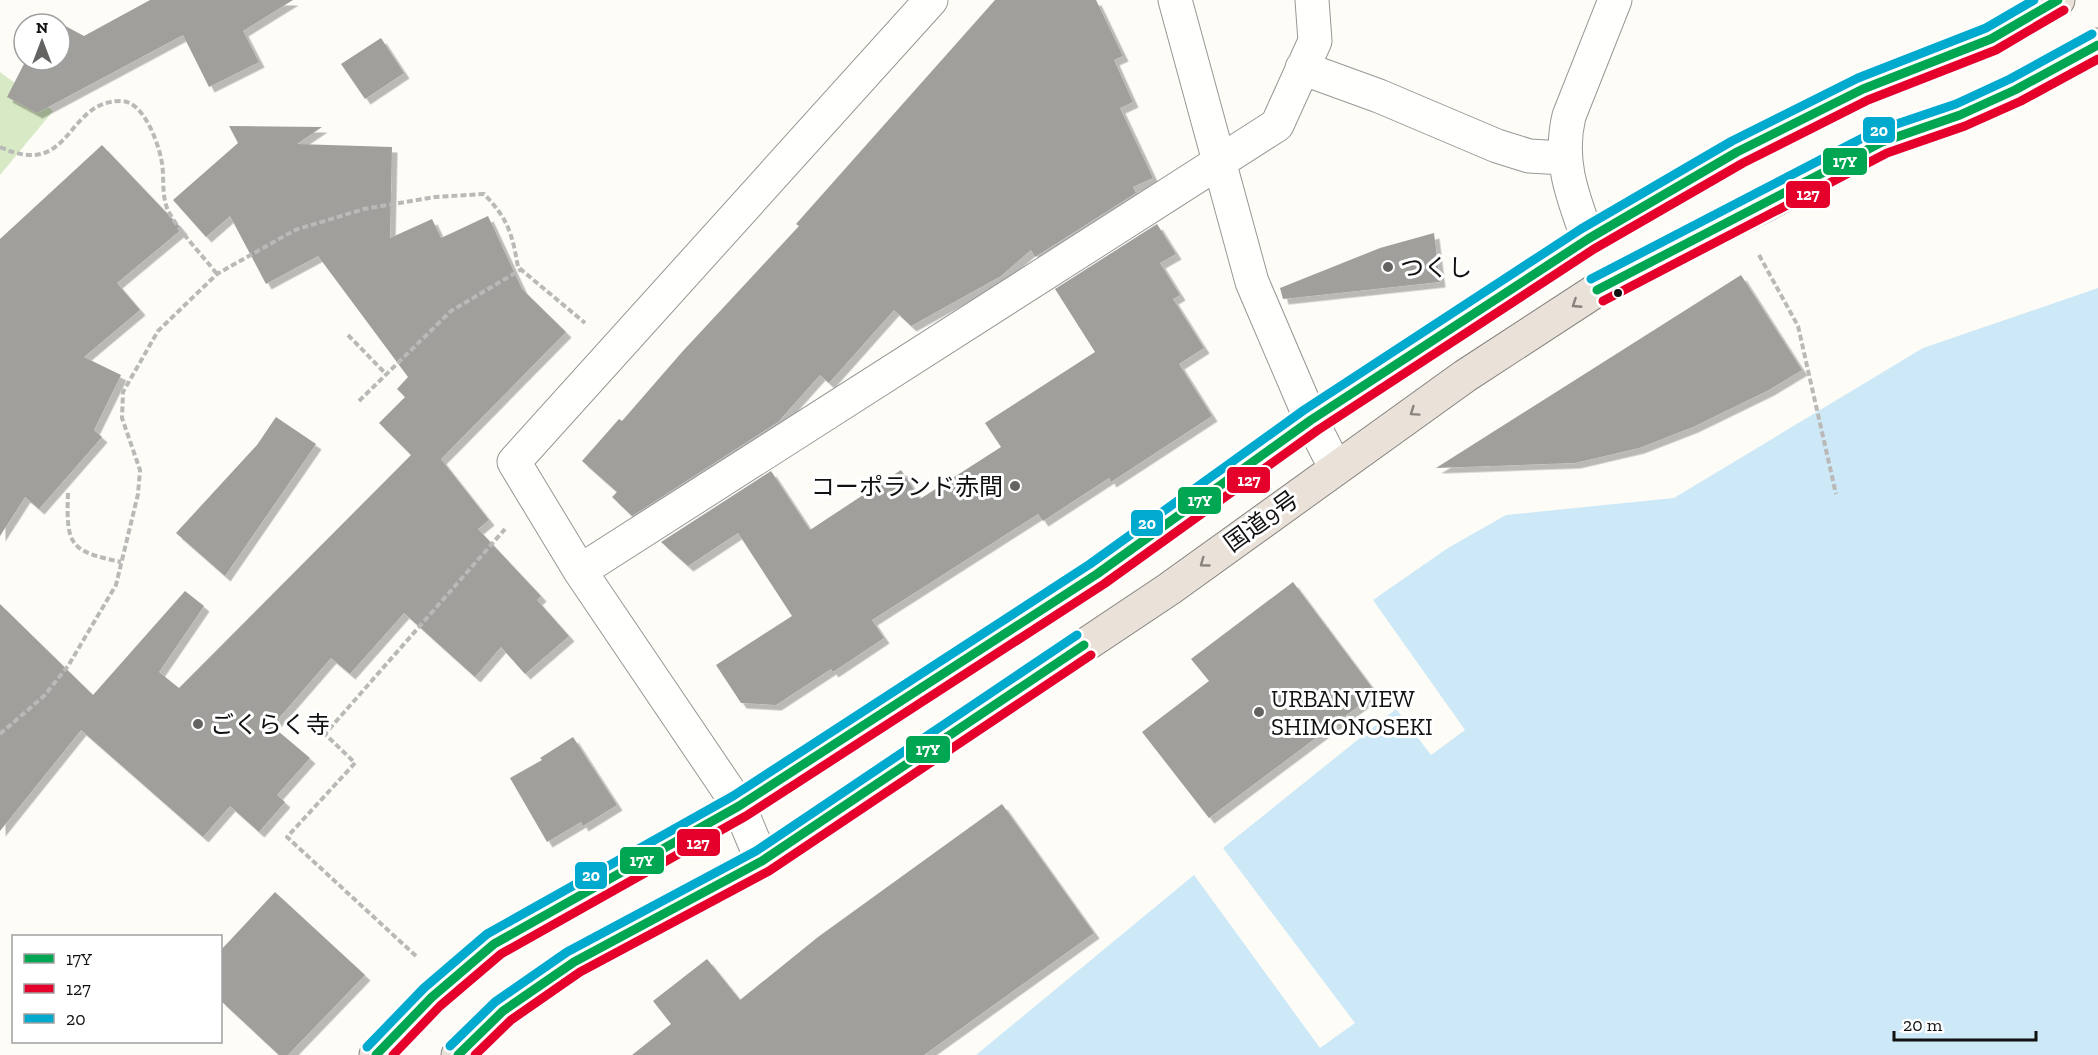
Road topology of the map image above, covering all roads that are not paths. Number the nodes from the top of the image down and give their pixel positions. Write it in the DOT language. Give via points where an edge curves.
graph roads {
  1 [pos="932,0"];
  2 [pos="1174,0"];
  3 [pos="1312,0"];
  4 [pos="1615,0"];
  5 [pos="2058,0"];
  6 [pos="2098,45"];
  7 [pos="1302,68"];
  8 [pos="1564,158"];
  9 [pos="1219,160"];
  10 [pos="1588,239"];
  11 [pos="1311,420"];
  12 [pos="1335,467"];
  13 [pos="580,571"];
  14 [pos="740,806"];
  15 [pos="762,861"];
  16 [pos="376,1055"];
  17 [pos="458,1055"];
  1 -- 13 [label="street" via="514,462"];
  2 -- 9 [label="street"];
  3 -- 7 [label="street" via="1315,41"];
  4 -- 8 [label="street" via="1569,116"];
  5 -- 10 [label="highway" via="1991,39 1863,89 1737,152"];
  6 -- 12 [label="highway, 国道9号, one-way" via="1987,102 1882,142 1606,284"];
  7 -- 8 [label="street" via="1497,146 1529,156"];
  7 -- 9 [label="street" via="1277,125"];
  8 -- 10 [label="street" via="1568,183"];
  9 -- 11 [label="street" via="1252,282"];
  9 -- 13 [label="street"];
  10 -- 11 [label="highway"];
  11 -- 12 [label="street"];
  11 -- 14 [label="highway" via="1097,574"];
  12 -- 15 [label="highway, 国道9号, one-way" via="1168,589"];
  13 -- 14 [label="street"];
  14 -- 15 [label="street"];
  14 -- 16 [label="highway" via="494,944 432,997"];
  15 -- 17 [label="highway, 国道9号" via="574,962 503,1011"];
}
